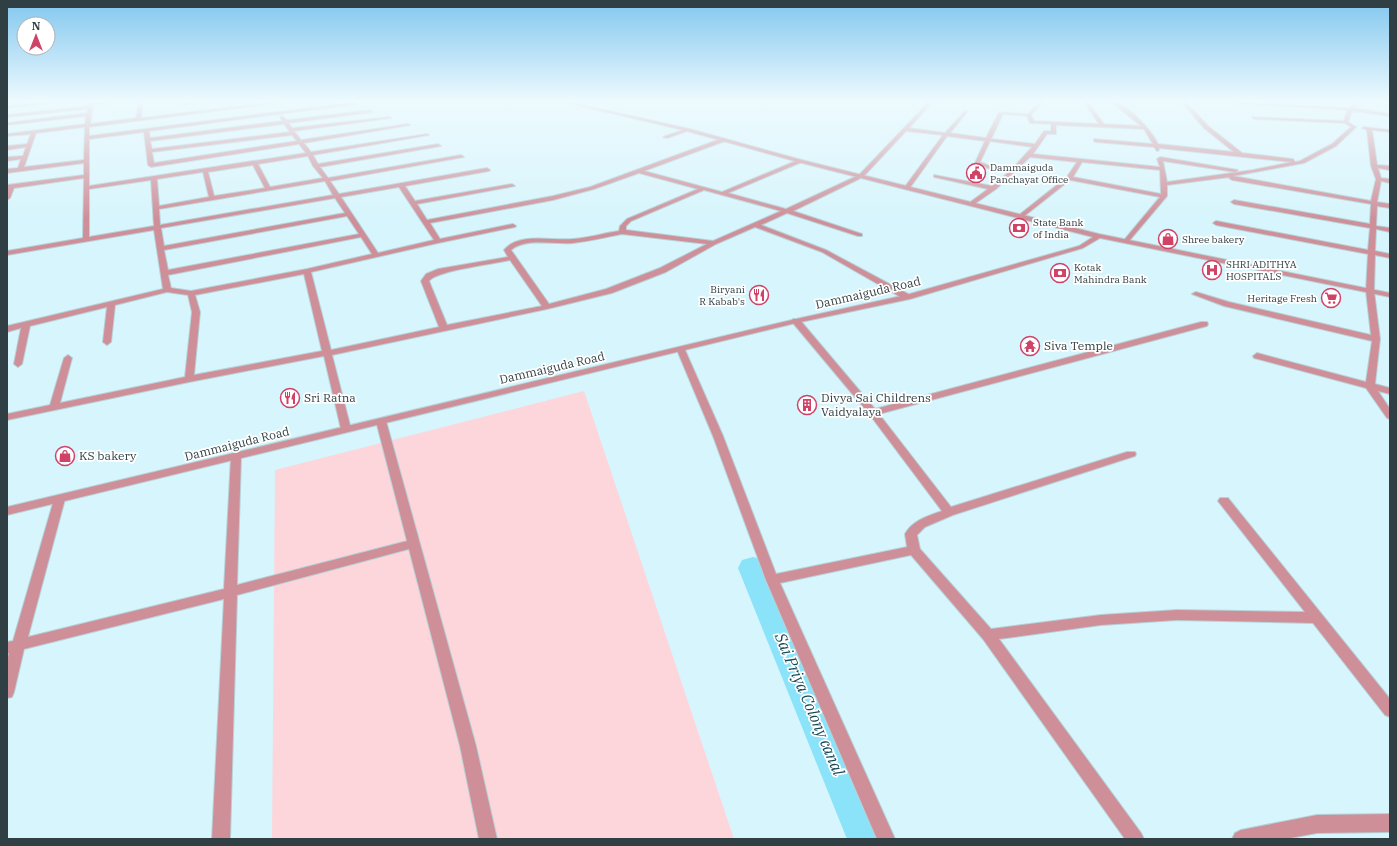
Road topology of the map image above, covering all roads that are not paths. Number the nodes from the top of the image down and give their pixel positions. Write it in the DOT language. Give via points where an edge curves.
graph roads {
  1 [pos="31,140"];
  2 [pos="87,140"];
  3 [pos="147,140"];
  4 [pos="225,140"];
  5 [pos="310,140"];
  6 [pos="393,140"];
  7 [pos="722,140"];
  8 [pos="725,140"];
  9 [pos="893,140"];
  10 [pos="941,140"];
  11 [pos="988,140"];
  12 [pos="999,140"];
  13 [pos="1040,140"];
  14 [pos="1101,140"];
  15 [pos="1153,140"];
  16 [pos="1223,140"];
  17 [pos="1339,140"];
  18 [pos="1371,140"];
  19 [pos="300,142"];
  20 [pos="29,145"];
  21 [pos="438,146"];
  22 [pos="1036,146"];
  23 [pos="1156,146"];
  24 [pos="7,148"];
  25 [pos="151,151"];
  26 [pos="310,154"];
  27 [pos="1240,154"];
  28 [pos="1030,155"];
  29 [pos="24,157"];
  30 [pos="461,157"];
  31 [pos="7,159"];
  32 [pos="1160,159"];
  33 [pos="87,161"];
  34 [pos="800,161"];
  35 [pos="1080,161"];
  36 [pos="1302,162"];
  37 [pos="254,164"];
  38 [pos="316,166"];
  39 [pos="1374,166"];
  40 [pos="1390,168"];
  41 [pos="20,170"];
  42 [pos="487,170"];
  43 [pos="1014,170"];
  44 [pos="1162,170"];
  45 [pos="7,171"];
  46 [pos="205,171"];
  47 [pos="638,171"];
  48 [pos="1253,172"];
  49 [pos="1218,175"];
  50 [pos="87,176"];
  51 [pos="861,176"];
  52 [pos="936,176"];
  53 [pos="154,178"];
  54 [pos="1069,178"];
  55 [pos="326,179"];
  56 [pos="1379,179"];
  57 [pos="1390,181"];
  58 [pos="401,184"];
  59 [pos="1164,184"];
  60 [pos="512,186"];
  61 [pos="9,187"];
  62 [pos="87,188"];
  63 [pos="907,188"];
  64 [pos="994,188"];
  65 [pos="268,189"];
  66 [pos="702,189"];
  67 [pos="721,194"];
  68 [pos="337,196"];
  69 [pos="1164,196"];
  70 [pos="7,198"];
  71 [pos="212,199"];
  72 [pos="1234,202"];
  73 [pos="414,203"];
  74 [pos="1374,203"];
  75 [pos="971,204"];
  76 [pos="1390,206"];
  77 [pos="156,208"];
  78 [pos="787,211"];
  79 [pos="348,214"];
  80 [pos="1021,216"];
  81 [pos="426,222"];
  82 [pos="1216,223"];
  83 [pos="755,225"];
  84 [pos="157,226"];
  85 [pos="513,226"];
  86 [pos="1373,228"];
  87 [pos="1390,230"];
  88 [pos="622,232"];
  89 [pos="362,235"];
  90 [pos="860,235"];
  91 [pos="1099,236"];
  92 [pos="86,239"];
  93 [pos="1127,240"];
  94 [pos="438,241"];
  95 [pos="714,243"];
  96 [pos="161,249"];
  97 [pos="7,253"];
  98 [pos="1372,253"];
  99 [pos="376,256"];
  100 [pos="1390,256"];
  101 [pos="512,258"];
  102 [pos="307,271"];
  103 [pos="165,273"];
  104 [pos="167,290"];
  105 [pos="1370,291"];
  106 [pos="191,293"];
  107 [pos="1196,294"];
  108 [pos="1390,295"];
  109 [pos="907,297"];
  110 [pos="111,304"];
  111 [pos="547,307"];
  112 [pos="796,321"];
  113 [pos="1204,324"];
  114 [pos="26,325"];
  115 [pos="444,328"];
  116 [pos="7,329"];
  117 [pos="1376,339"];
  118 [pos="107,342"];
  119 [pos="681,350"];
  120 [pos="327,353"];
  121 [pos="1257,356"];
  122 [pos="68,358"];
  123 [pos="18,364"];
  124 [pos="189,379"];
  125 [pos="1370,386"];
  126 [pos="1390,392"];
  127 [pos="54,407"];
  128 [pos="873,413"];
  129 [pos="1390,416"];
  130 [pos="7,417"];
  131 [pos="380,421"];
  132 [pos="346,430"];
  133 [pos="1131,454"];
  134 [pos="236,457"];
  135 [pos="59,499"];
  136 [pos="1224,501"];
  137 [pos="7,511"];
  138 [pos="949,512"];
  139 [pos="414,543"];
  140 [pos="914,550"];
  141 [pos="772,580"];
  142 [pos="231,592"];
  143 [pos="1318,618"];
  144 [pos="988,635"];
  145 [pos="13,647"];
  146 [pos="7,692"];
  147 [pos="1390,710"];
  148 [pos="1390,823"];
  149 [pos="221,839"];
  150 [pos="488,839"];
  151 [pos="886,839"];
  152 [pos="1135,839"];
  153 [pos="1241,839"];
  1 -- 20 [label="street"];
  2 -- 33 [label="street"];
  3 -- 25 [label="street"];
  4 -- 25 [label="street"];
  5 -- 19 [label="street"];
  6 -- 26 [label="street"];
  7 -- 47 [label="street"];
  8 -- 34 [label="street"];
  9 -- 51 [label="street"];
  10 -- 63 [label="street"];
  11 -- 43 [label="street" via="977,162"];
  12 -- 22 [label="street"];
  13 -- 22 [label="street"];
  14 -- 23 [label="street"];
  15 -- 23 [label="street"];
  16 -- 27 [label="street"];
  17 -- 36 [label="street"];
  18 -- 39 [label="street"];
  19 -- 25 [label="street" via="151,165"];
  19 -- 26 [label="street"];
  20 -- 24 [label="street"];
  20 -- 29 [label="street"];
  21 -- 38 [label="street"];
  22 -- 28 [label="street"];
  23 -- 27 [label="street"];
  23 -- 32 [label="street"];
  26 -- 37 [label="street"];
  26 -- 38 [label="street"];
  27 -- 36 [label="street"];
  28 -- 35 [label="street"];
  28 -- 43 [label="street"];
  29 -- 31 [label="street"];
  29 -- 41 [label="street"];
  30 -- 55 [label="street"];
  32 -- 44 [label="street"];
  32 -- 48 [label="street"];
  33 -- 41 [label="street"];
  33 -- 50 [label="street"];
  34 -- 51 [label="street"];
  34 -- 67 [label="street"];
  35 -- 44 [label="street"];
  35 -- 54 [label="street"];
  36 -- 48 [label="street"];
  37 -- 46 [label="street"];
  37 -- 65 [label="street"];
  38 -- 55 [label="street"];
  39 -- 40 [label="street"];
  39 -- 56 [label="street"];
  41 -- 45 [label="street"];
  42 -- 58 [label="street"];
  43 -- 64 [label="street"];
  44 -- 59 [label="street"];
  46 -- 53 [label="street"];
  46 -- 71 [label="street"];
  47 -- 66 [label="street"];
  47 -- 81 [label="street" via="592,188 553,198"];
  48 -- 49 [label="street"];
  49 -- 59 [label="street"];
  49 -- 74 [label="street"];
  50 -- 61 [label="street"];
  50 -- 62 [label="street"];
  51 -- 63 [label="street"];
  51 -- 78 [label="street"];
  52 -- 64 [label="street"];
  53 -- 62 [label="street"];
  53 -- 77 [label="street"];
  54 -- 69 [label="street"];
  54 -- 80 [label="street"];
  55 -- 65 [label="street"];
  55 -- 68 [label="street"];
  56 -- 57 [label="street"];
  56 -- 74 [label="street"];
  58 -- 68 [label="street"];
  58 -- 73 [label="street"];
  59 -- 69 [label="street"];
  60 -- 73 [label="street"];
  61 -- 70 [label="street"];
  62 -- 92 [label="street"];
  63 -- 75 [label="street"];
  64 -- 75 [label="street"];
  65 -- 71 [label="street"];
  66 -- 67 [label="street"];
  66 -- 88 [label="street" via="629,220 623,226"];
  67 -- 78 [label="street"];
  68 -- 79 [label="street"];
  68 -- 84 [label="street"];
  69 -- 93 [label="street"];
  71 -- 77 [label="street"];
  72 -- 86 [label="street"];
  73 -- 81 [label="street"];
  74 -- 76 [label="street"];
  74 -- 86 [label="street"];
  75 -- 80 [label="street"];
  77 -- 84 [label="street"];
  78 -- 83 [label="street"];
  78 -- 90 [label="street"];
  79 -- 89 [label="street"];
  79 -- 96 [label="street"];
  80 -- 91 [label="street"];
  81 -- 94 [label="street"];
  82 -- 98 [label="street"];
  83 -- 95 [label="street"];
  83 -- 109 [label="street" via="824,251"];
  84 -- 92 [label="street"];
  84 -- 96 [label="street"];
  85 -- 94 [label="street"];
  86 -- 87 [label="street"];
  86 -- 98 [label="street"];
  88 -- 95 [label="street"];
  88 -- 101 [label="street" via="573,241 530,241 514,244 507,250"];
  89 -- 99 [label="street"];
  89 -- 103 [label="street"];
  91 -- 93 [label="street"];
  91 -- 109 [label="street, Dammaiguda Road" via="1081,247"];
  92 -- 97 [label="street"];
  93 -- 105 [label="street"];
  94 -- 99 [label="street"];
  95 -- 111 [label="street" via="663,270 609,291"];
  96 -- 103 [label="street"];
  98 -- 100 [label="street"];
  98 -- 105 [label="street"];
  99 -- 102 [label="street"];
  101 -- 111 [label="street"];
  101 -- 115 [label="street" via="440,271 429,276 425,281"];
  102 -- 106 [label="street"];
  102 -- 120 [label="street"];
  103 -- 104 [label="street"];
  104 -- 106 [label="street"];
  104 -- 110 [label="street"];
  105 -- 108 [label="street"];
  105 -- 117 [label="street"];
  106 -- 124 [label="street" via="196,312"];
  107 -- 117 [label="street" via="1227,304"];
  109 -- 112 [label="street, Dammaiguda Road"];
  110 -- 114 [label="street"];
  110 -- 118 [label="street"];
  111 -- 115 [label="street"];
  112 -- 119 [label="street, Dammaiguda Road"];
  112 -- 128 [label="street"];
  113 -- 128 [label="street"];
  114 -- 116 [label="street"];
  114 -- 123 [label="street"];
  115 -- 120 [label="street"];
  117 -- 125 [label="street"];
  119 -- 131 [label="street, Dammaiguda Road"];
  119 -- 141 [label="street" via="718,436"];
  120 -- 124 [label="street"];
  120 -- 132 [label="street"];
  121 -- 125 [label="street"];
  122 -- 127 [label="street"];
  124 -- 127 [label="street"];
  125 -- 126 [label="street"];
  125 -- 129 [label="street"];
  127 -- 130 [label="street"];
  128 -- 138 [label="street"];
  131 -- 132 [label="street, Dammaiguda Road"];
  131 -- 139 [label="street"];
  132 -- 134 [label="street, Dammaiguda Road"];
  133 -- 138 [label="street"];
  134 -- 135 [label="street, Dammaiguda Road"];
  134 -- 142 [label="street"];
  135 -- 137 [label="street, Dammaiguda Road"];
  135 -- 145 [label="street"];
  136 -- 143 [label="street"];
  138 -- 140 [label="street" via="921,524 911,534"];
  139 -- 142 [label="street"];
  139 -- 150 [label="street" via="468,746"];
  140 -- 141 [label="street"];
  140 -- 144 [label="street"];
  141 -- 151 [label="street"];
  142 -- 145 [label="street"];
  142 -- 149 [label="street"];
  143 -- 144 [label="street" via="1177,615 1101,620"];
  143 -- 147 [label="street"];
  144 -- 152 [label="street"];
  145 -- 146 [label="street"];
  148 -- 153 [label="street" via="1317,824"];
}
